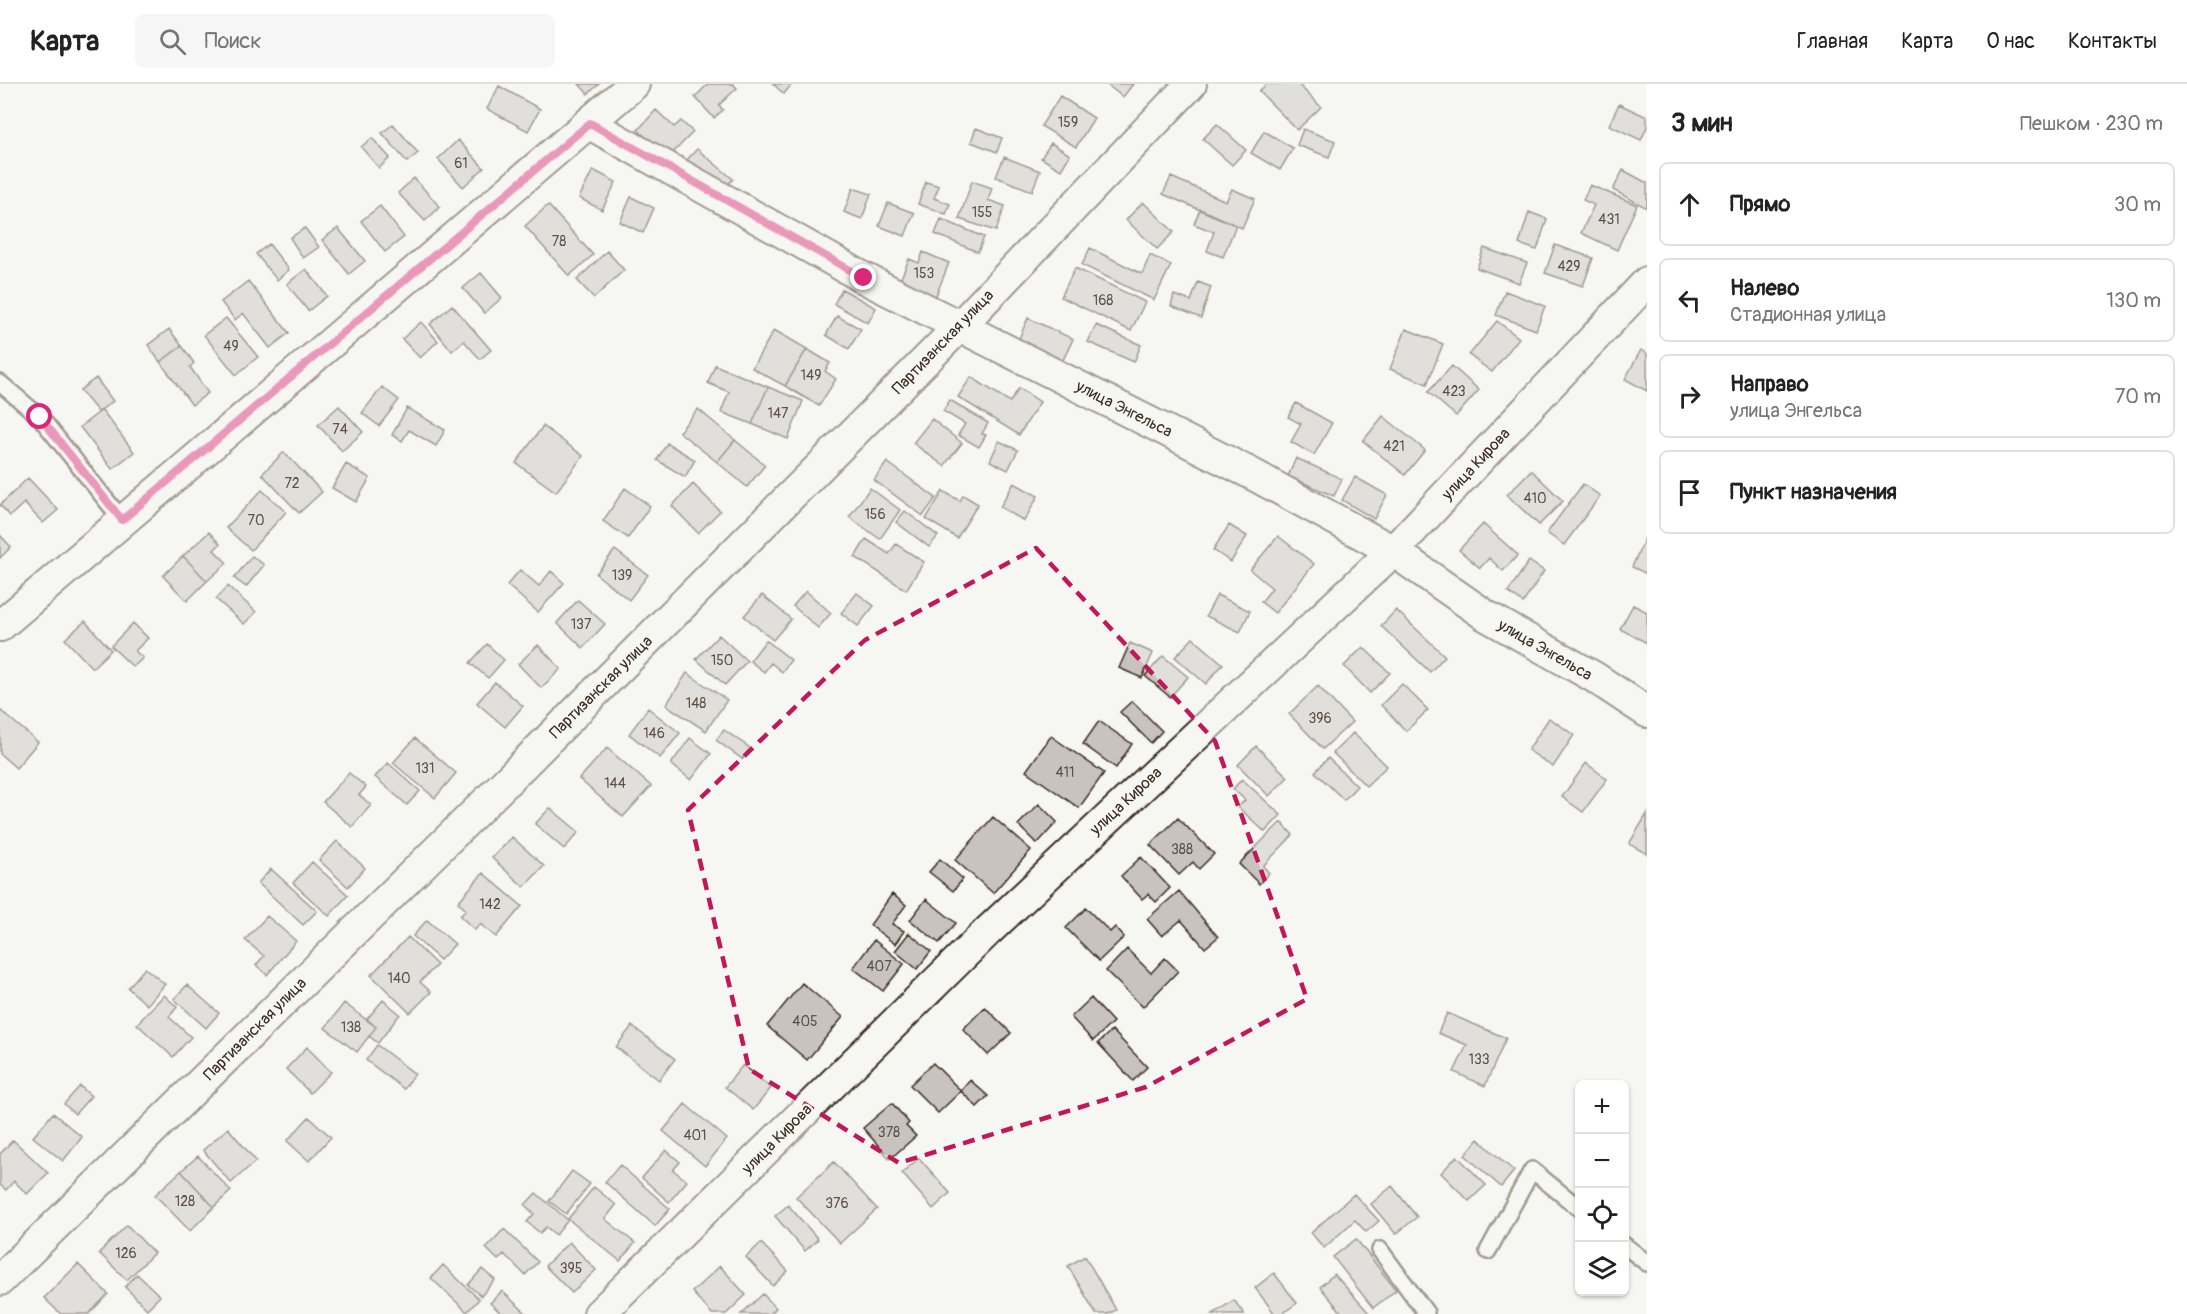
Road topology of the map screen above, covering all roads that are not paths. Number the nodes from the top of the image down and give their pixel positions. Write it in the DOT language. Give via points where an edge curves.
graph roads {
  1 [pos="634,84"];
  2 [pos="1191,84"];
  3 [pos="590,123"];
  4 [pos="1647,282"];
  5 [pos="959,327"];
  6 [pos="0,383"];
  7 [pos="122,520"];
  8 [pos="1393,550"];
  9 [pos="0,626"];
  10 [pos="1647,712"];
  11 [pos="1575,1205"];
  12 [pos="1629,1249"];
  13 [pos="1380,1250"];
  14 [pos="1488,1251"];
  15 [pos="1647,1263"];
  16 [pos="0,1280"];
  17 [pos="599,1314"];
  18 [pos="1424,1314"];
  1 -- 3 [label="street"];
  2 -- 5 [label="street, Партизанская улица"];
  3 -- 5 [label="street, улица Энгельса" via="864,278"];
  3 -- 7 [label="street"];
  4 -- 8 [label="street, улица Кирова"];
  5 -- 8 [label="street, улица Энгельса" via="1252,474"];
  5 -- 16 [label="street, Партизанская улица" via="488,800"];
  6 -- 7 [label="lane" via="40,417"];
  7 -- 9 [label="street"];
  8 -- 10 [label="street, улица Энгельса" via="1485,615"];
  8 -- 17 [label="street, улица Кирова" via="988,931"];
  11 -- 14 [label="lane" via="1532,1170"];
  12 -- 15 [label="lane"];
  13 -- 18 [label="lane"];
}
